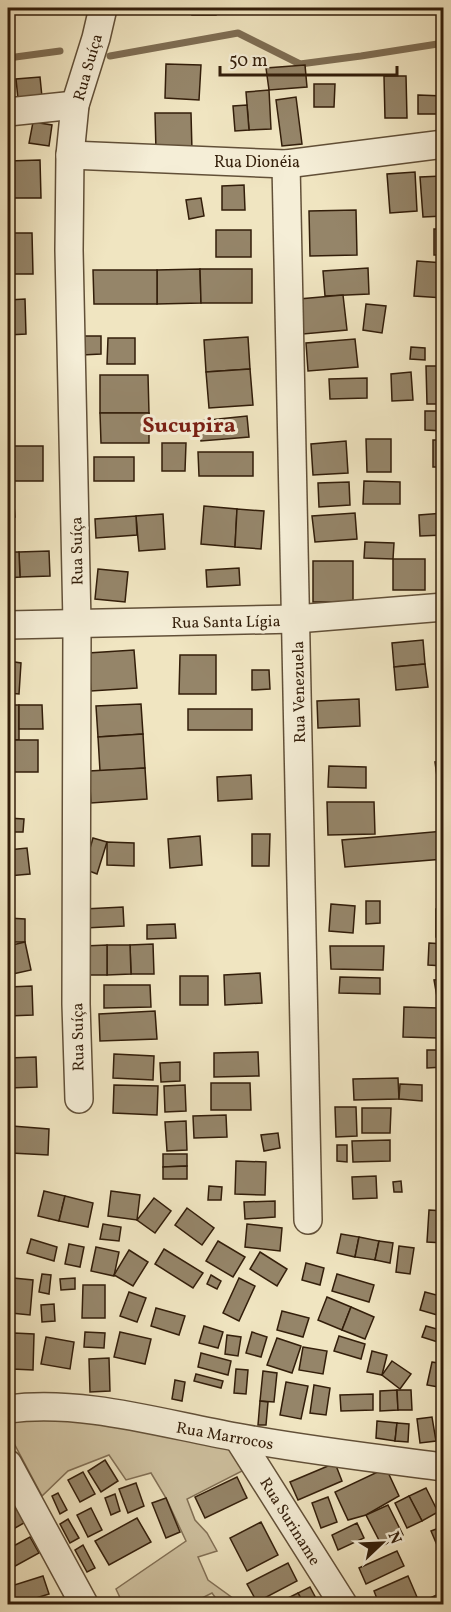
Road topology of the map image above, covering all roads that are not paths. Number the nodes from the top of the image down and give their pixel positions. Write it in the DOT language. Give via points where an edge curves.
graph roads {
  1 [pos="103,8"];
  2 [pos="75,105"];
  3 [pos="8,112"];
  4 [pos="444,144"];
  5 [pos="70,155"];
  6 [pos="286,164"];
  7 [pos="444,606"];
  8 [pos="296,620"];
  9 [pos="77,623"];
  10 [pos="8,625"];
  11 [pos="79,1099"];
  12 [pos="308,1220"];
  13 [pos="8,1409"];
  14 [pos="238,1438"];
  15 [pos="8,1464"];
  16 [pos="444,1467"];
  17 [pos="84,1605"];
  18 [pos="343,1605"];
  1 -- 2 [label="street, Rua Suíça"];
  2 -- 3 [label="street"];
  2 -- 5 [label="street, Rua Suíça"];
  4 -- 6 [label="street, Rua Dionéia"];
  5 -- 6 [label="street, Rua Dionéia"];
  5 -- 9 [label="street, Rua Suíça"];
  6 -- 8 [label="street, Rua Venezuela"];
  7 -- 8 [label="street, Rua Santa Lígia"];
  8 -- 9 [label="street, Rua Santa Lígia"];
  8 -- 12 [label="street, Rua Venezuela"];
  9 -- 10 [label="street, Rua Santa Lígia"];
  9 -- 11 [label="street, Rua Suíça"];
  13 -- 14 [label="street, Rua Marrocos" via="70,1407"];
  14 -- 16 [label="street, Rua Marrocos"];
  14 -- 18 [label="street, Rua Suriname"];
  15 -- 17 [label="street"];
}
